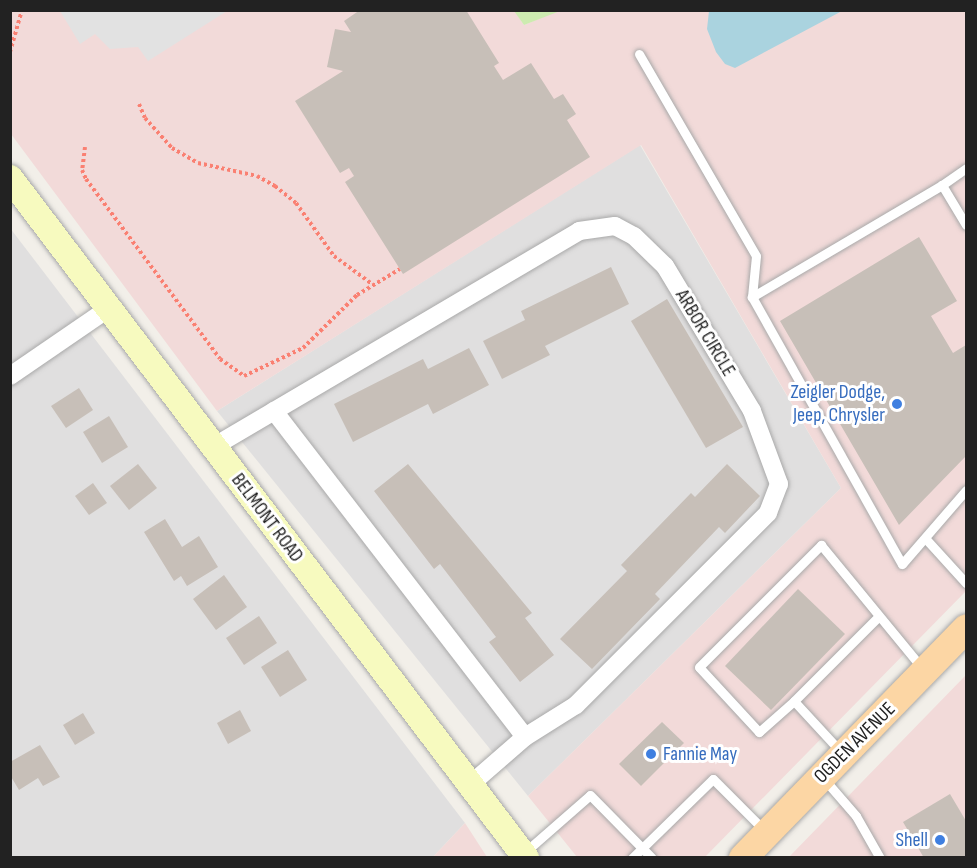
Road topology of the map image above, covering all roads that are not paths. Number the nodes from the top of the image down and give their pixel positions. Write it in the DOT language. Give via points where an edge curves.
graph roads {
  1 [pos="639,54"];
  2 [pos="966,168"];
  3 [pos="10,178"];
  4 [pos="942,185"];
  5 [pos="966,225"];
  6 [pos="752,297"];
  7 [pos="108,309"];
  8 [pos="10,376"];
  9 [pos="274,411"];
  10 [pos="213,447"];
  11 [pos="966,490"];
  12 [pos="925,538"];
  13 [pos="966,583"];
  14 [pos="877,618"];
  15 [pos="966,629"];
  16 [pos="925,671"];
  17 [pos="794,701"];
  18 [pos="525,737"];
  19 [pos="844,755"];
  20 [pos="822,777"];
  21 [pos="471,784"];
  22 [pos="767,833"];
  23 [pos="643,848"];
  24 [pos="525,855"];
  25 [pos="744,857"];
  26 [pos="632,858"];
  27 [pos="652,858"];
  28 [pos="880,858"];
  1 -- 6 [label="lane" via="756,256"];
  2 -- 4 [label="lane"];
  3 -- 7 [label="main road, BELMONT ROAD"];
  4 -- 5 [label="lane"];
  4 -- 6 [label="lane"];
  6 -- 12 [label="lane" via="902,564"];
  7 -- 8 [label="street"];
  7 -- 10 [label="main road, BELMONT ROAD"];
  9 -- 10 [label="street, ARBOR CIRCLE"];
  9 -- 18 [label="street"];
  9 -- 18 [label="street, ARBOR CIRCLE" via="579,231 615,226 634,236 665,266 752,411 779,484 768,513 576,705"];
  10 -- 21 [label="main road, BELMONT ROAD"];
  11 -- 12 [label="lane"];
  12 -- 13 [label="lane"];
  14 -- 16 [label="lane"];
  14 -- 17 [label="lane"];
  14 -- 17 [label="lane" via="820,545 699,667 759,732"];
  15 -- 16 [label="main road, OGDEN AVENUE"];
  16 -- 19 [label="main road, OGDEN AVENUE"];
  17 -- 19 [label="lane"];
  18 -- 21 [label="street, ARBOR CIRCLE"];
  19 -- 20 [label="main road, OGDEN AVENUE"];
  20 -- 22 [label="main road, OGDEN AVENUE"];
  20 -- 28 [label="lane" via="856,816"];
  21 -- 24 [label="main road, BELMONT ROAD"];
  22 -- 23 [label="lane" via="713,779"];
  22 -- 25 [label="main road, OGDEN AVENUE"];
  23 -- 24 [label="lane" via="590,795"];
  23 -- 26 [label="lane"];
  23 -- 27 [label="lane"];
}
